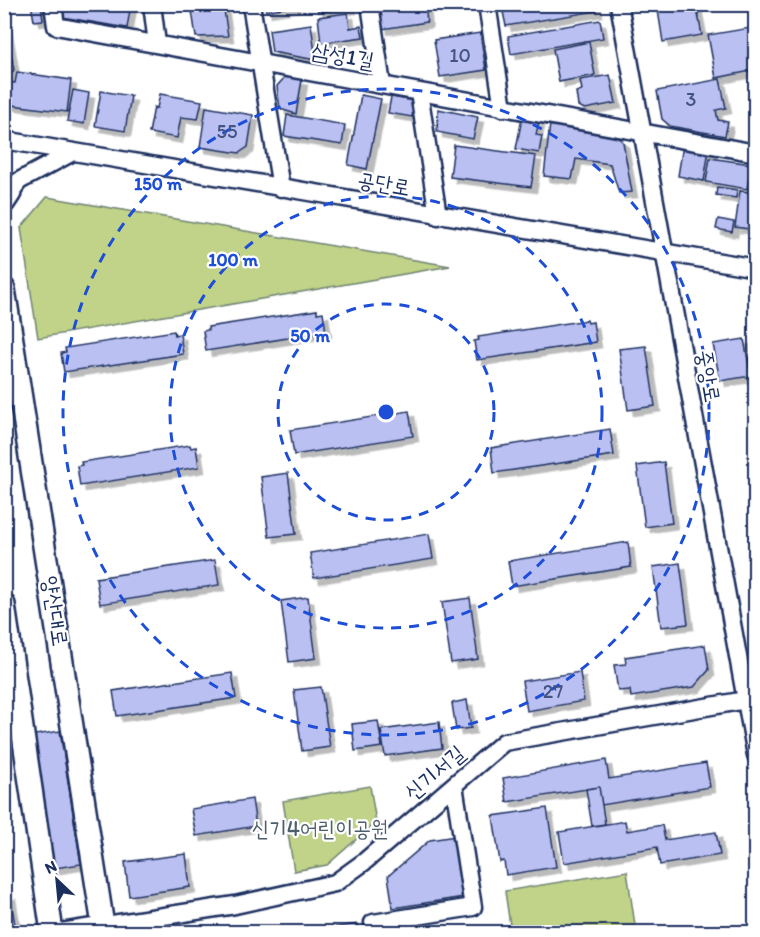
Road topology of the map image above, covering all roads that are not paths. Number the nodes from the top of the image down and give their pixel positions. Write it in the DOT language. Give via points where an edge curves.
graph roads {
  1 [pos="53,4"];
  2 [pos="152,4"];
  3 [pos="251,4"];
  4 [pos="370,4"];
  5 [pos="487,4"];
  6 [pos="619,4"];
  7 [pos="158,44"];
  8 [pos="260,63"];
  9 [pos="382,86"];
  10 [pos="419,92"];
  11 [pos="502,108"];
  12 [pos="642,133"];
  13 [pos="4,140"];
  14 [pos="73,152"];
  15 [pos="756,153"];
  16 [pos="281,188"];
  17 [pos="7,197"];
  18 [pos="438,216"];
  19 [pos="664,255"];
  20 [pos="756,268"];
  21 [pos="4,289"];
  22 [pos="4,605"];
  23 [pos="9,664"];
  24 [pos="746,700"];
  25 [pos="756,755"];
  26 [pos="454,784"];
  27 [pos="373,923"];
  28 [pos="104,929"];
  29 [pos="52,933"];
  30 [pos="61,933"];
  1 -- 7 [label="street, 삼성1길" via="56,26"];
  2 -- 7 [label="street"];
  3 -- 8 [label="street"];
  4 -- 9 [label="street"];
  5 -- 11 [label="street"];
  6 -- 12 [label="street, 중앙로"];
  7 -- 8 [label="street, 삼성1길"];
  8 -- 9 [label="street, 삼성1길"];
  8 -- 16 [label="street"];
  9 -- 10 [label="street, 삼성1길"];
  10 -- 11 [label="street, 삼성1길"];
  10 -- 18 [label="street"];
  11 -- 12 [label="street, 삼성1길"];
  12 -- 15 [label="street, 삼성1길"];
  12 -- 19 [label="street, 중앙로"];
  13 -- 14 [label="street, 공단로"];
  14 -- 16 [label="street, 공단로"];
  14 -- 17 [label="street" via="19,181"];
  16 -- 18 [label="street, 공단로"];
  18 -- 19 [label="street, 공단로"];
  19 -- 20 [label="street, 공단로"];
  19 -- 24 [label="street, 중앙로"];
  21 -- 28 [label="main road, 양산대로"];
  22 -- 23 [label="main road"];
  23 -- 29 [label="main road"];
  24 -- 25 [label="street, 중앙로"];
  24 -- 26 [label="street, 신기서길" via="510,739"];
  26 -- 27 [label="street" via="473,907"];
  26 -- 28 [label="street, 신기서길" via="335,883"];
  28 -- 30 [label="street, 신기서길"];
}
